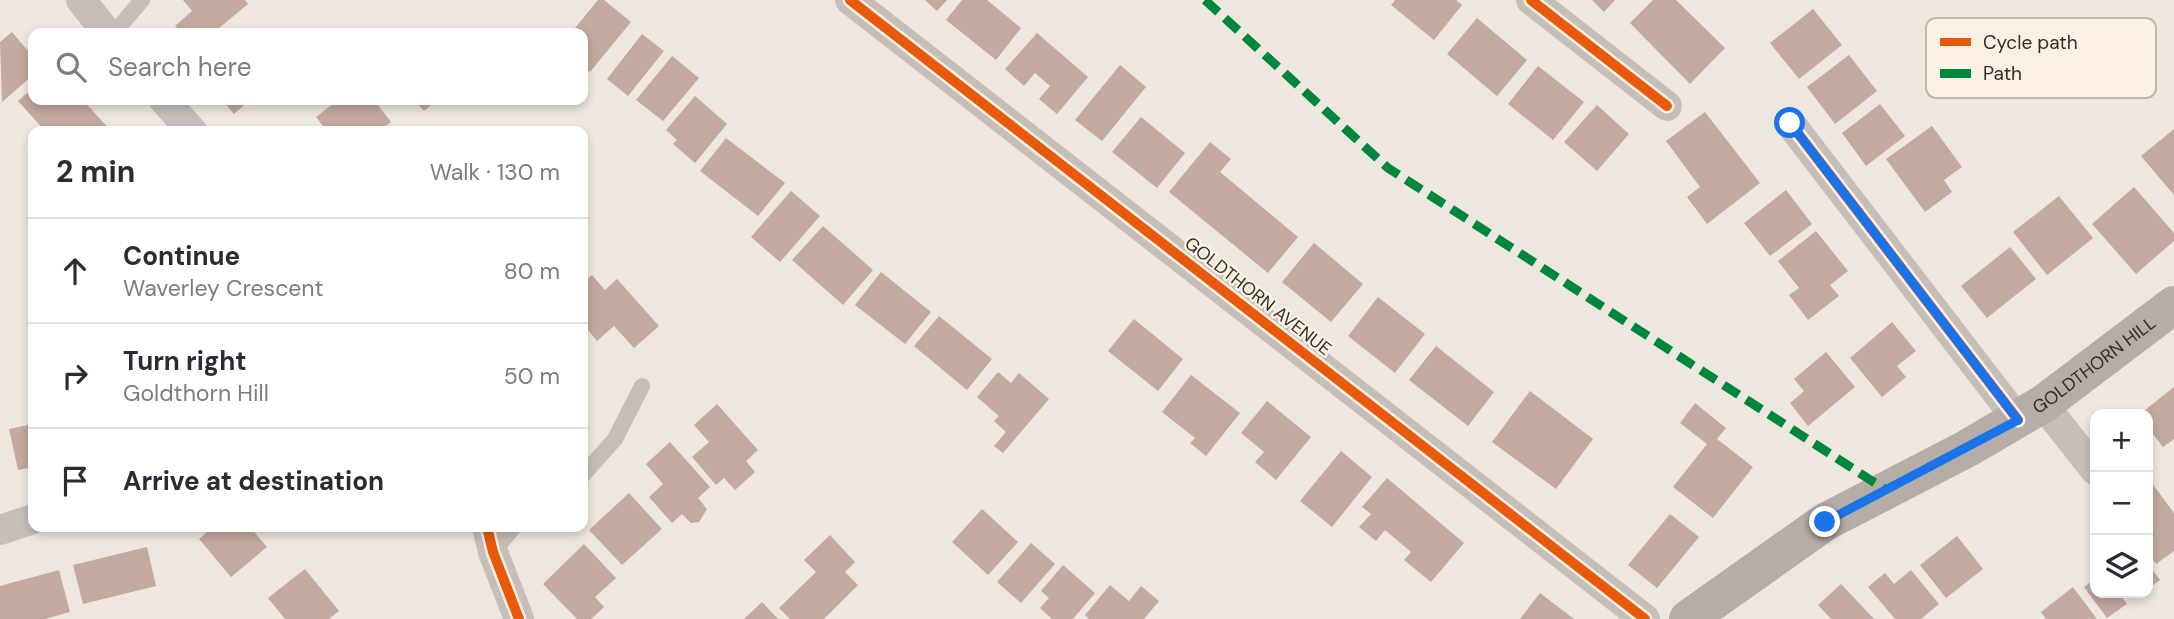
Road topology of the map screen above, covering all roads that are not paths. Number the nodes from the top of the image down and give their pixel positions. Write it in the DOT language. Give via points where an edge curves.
graph roads {
  1 [pos="81,0"];
  2 [pos="142,0"];
  3 [pos="850,0"];
  4 [pos="1531,0"];
  5 [pos="103,28"];
  6 [pos="118,28"];
  7 [pos="169,105"];
  8 [pos="1667,106"];
  9 [pos="1790,123"];
  10 [pos="187,126"];
  11 [pos="2174,305"];
  12 [pos="642,386"];
  13 [pos="2031,412"];
  14 [pos="2090,465"];
  15 [pos="588,469"];
  16 [pos="28,521"];
  17 [pos="0,530"];
  18 [pos="490,539"];
  19 [pos="519,619"];
  20 [pos="1645,619"];
  21 [pos="1688,619"];
  1 -- 5 [label="street"];
  2 -- 6 [label="lane"];
  3 -- 20 [label="street, GOLDTHORN AVENUE"];
  4 -- 8 [label="street"];
  7 -- 10 [label="street"];
  9 -- 13 [label="street"];
  11 -- 13 [label="main road, GOLDTHORN HILL"];
  12 -- 15 [label="lane" via="615,439"];
  13 -- 14 [label="street"];
  13 -- 21 [label="main road, GOLDTHORN HILL" via="1825,522"];
  16 -- 17 [label="street"];
  18 -- 19 [label="street"];
}
